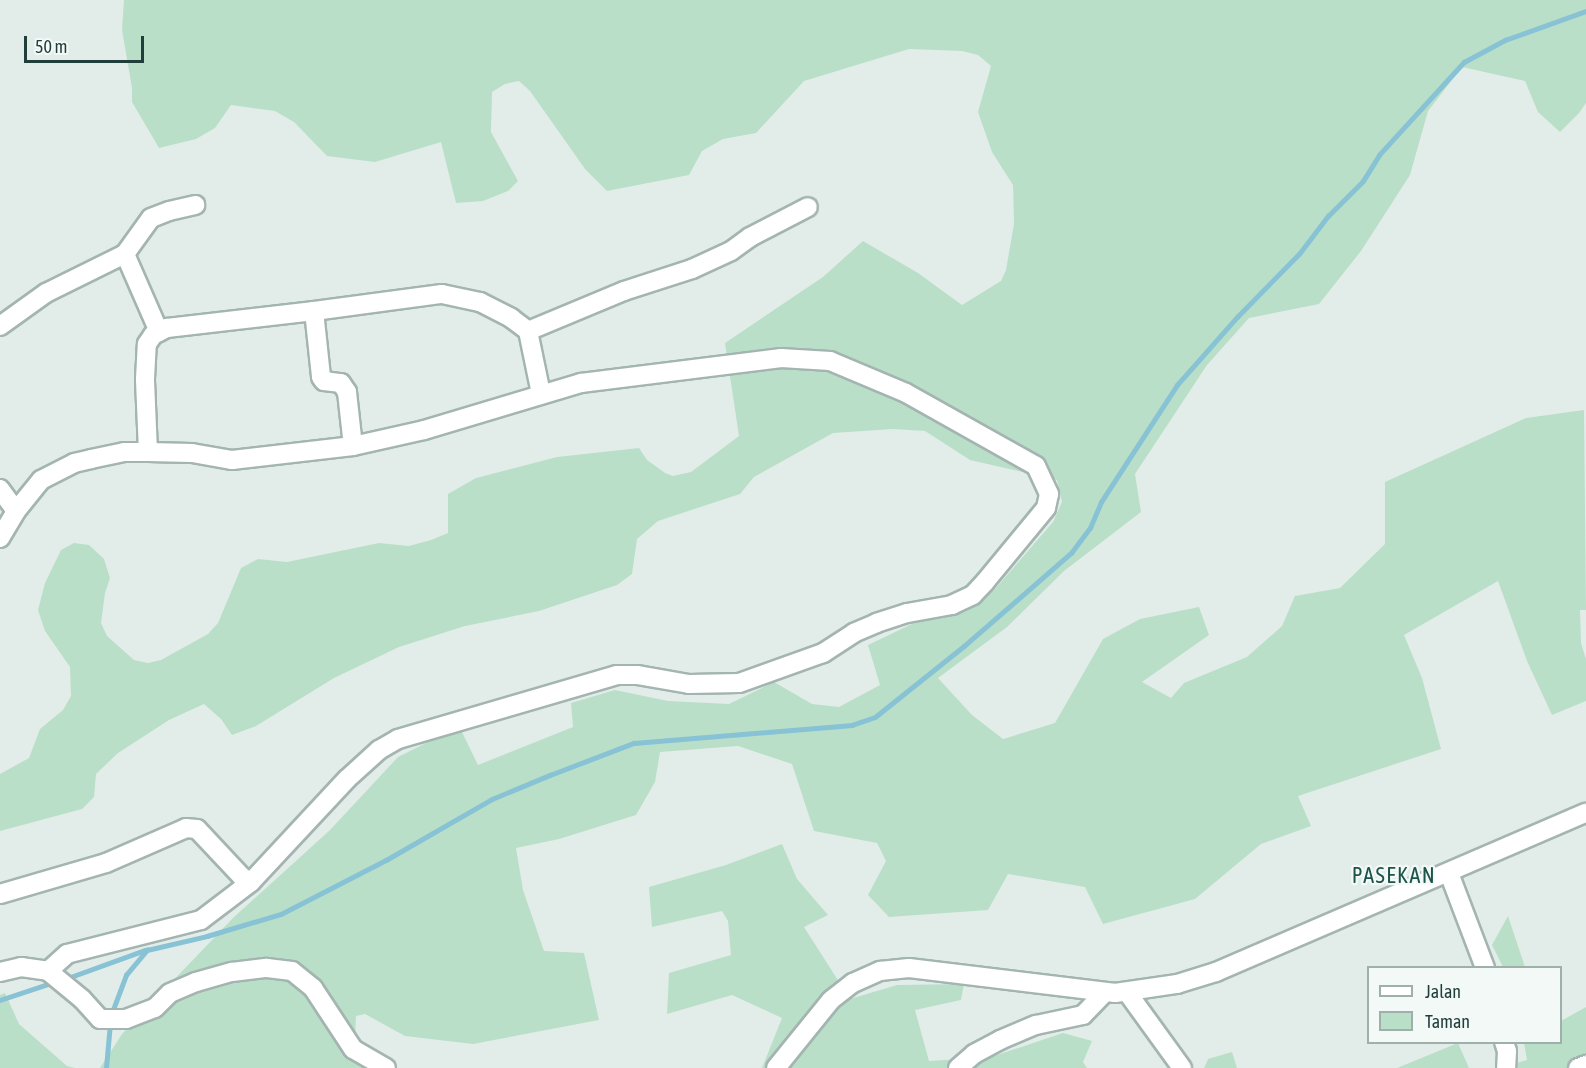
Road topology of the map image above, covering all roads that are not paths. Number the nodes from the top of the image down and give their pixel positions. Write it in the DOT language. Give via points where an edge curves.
graph roads {
  1 [pos="195,205"];
  2 [pos="808,207"];
  3 [pos="125,254"];
  4 [pos="314,311"];
  5 [pos="0,326"];
  6 [pos="528,331"];
  7 [pos="159,332"];
  8 [pos="541,394"];
  9 [pos="353,446"];
  10 [pos="148,452"];
  11 [pos="0,489"];
  12 [pos="16,511"];
  13 [pos="0,538"];
  14 [pos="1584,817"];
  15 [pos="1449,873"];
  16 [pos="251,882"];
  17 [pos="0,894"];
  18 [pos="1484,966"];
  19 [pos="48,971"];
  20 [pos="0,972"];
  21 [pos="1105,992"];
  22 [pos="1127,992"];
  23 [pos="1505,1044"];
  24 [pos="1586,1065"];
  25 [pos="386,1068"];
  26 [pos="776,1068"];
  27 [pos="958,1068"];
  28 [pos="1182,1068"];
  29 [pos="1506,1068"];
  30 [pos="1578,1068"];
  1 -- 3 [label="street" via="151,218"];
  2 -- 6 [label="street" via="692,269 624,291"];
  3 -- 5 [label="street" via="46,293"];
  3 -- 7 [label="street"];
  4 -- 6 [label="street" via="442,294 480,302"];
  4 -- 7 [label="street"];
  4 -- 9 [label="street" via="321,377 340,383 347,392"];
  6 -- 8 [label="street"];
  7 -- 10 [label="street" via="147,344"];
  8 -- 9 [label="street" via="424,430"];
  8 -- 16 [label="street" via="581,383 781,358 830,360 906,393 1036,466 1049,494 1046,508 985,582 972,595 952,605 877,623 823,653 739,683 690,684 617,675 398,739 379,750 347,779"];
  9 -- 10 [label="street" via="232,460 192,453"];
  10 -- 12 [label="street" via="124,452 56,471 42,480"];
  11 -- 12 [label="street"];
  12 -- 13 [label="street"];
  14 -- 15 [label="street"];
  15 -- 18 [label="street"];
  15 -- 22 [label="street" via="1216,972 1177,984"];
  16 -- 17 [label="street" via="197,829 186,828 106,863"];
  16 -- 19 [label="street" via="201,920 67,954"];
  19 -- 20 [label="street" via="21,967"];
  19 -- 25 [label="street" via="100,1019 126,1019 155,1008 170,993 232,972 267,968 292,971 313,988 353,1049"];
  21 -- 22 [label="street"];
  21 -- 26 [label="street" via="909,968 880,971 853,983 831,1000"];
  21 -- 27 [label="street" via="1083,1015 1036,1025 1000,1040"];
  22 -- 28 [label="street"];
  23 -- 29 [label="street"];
  24 -- 30 [label="street"];
}
